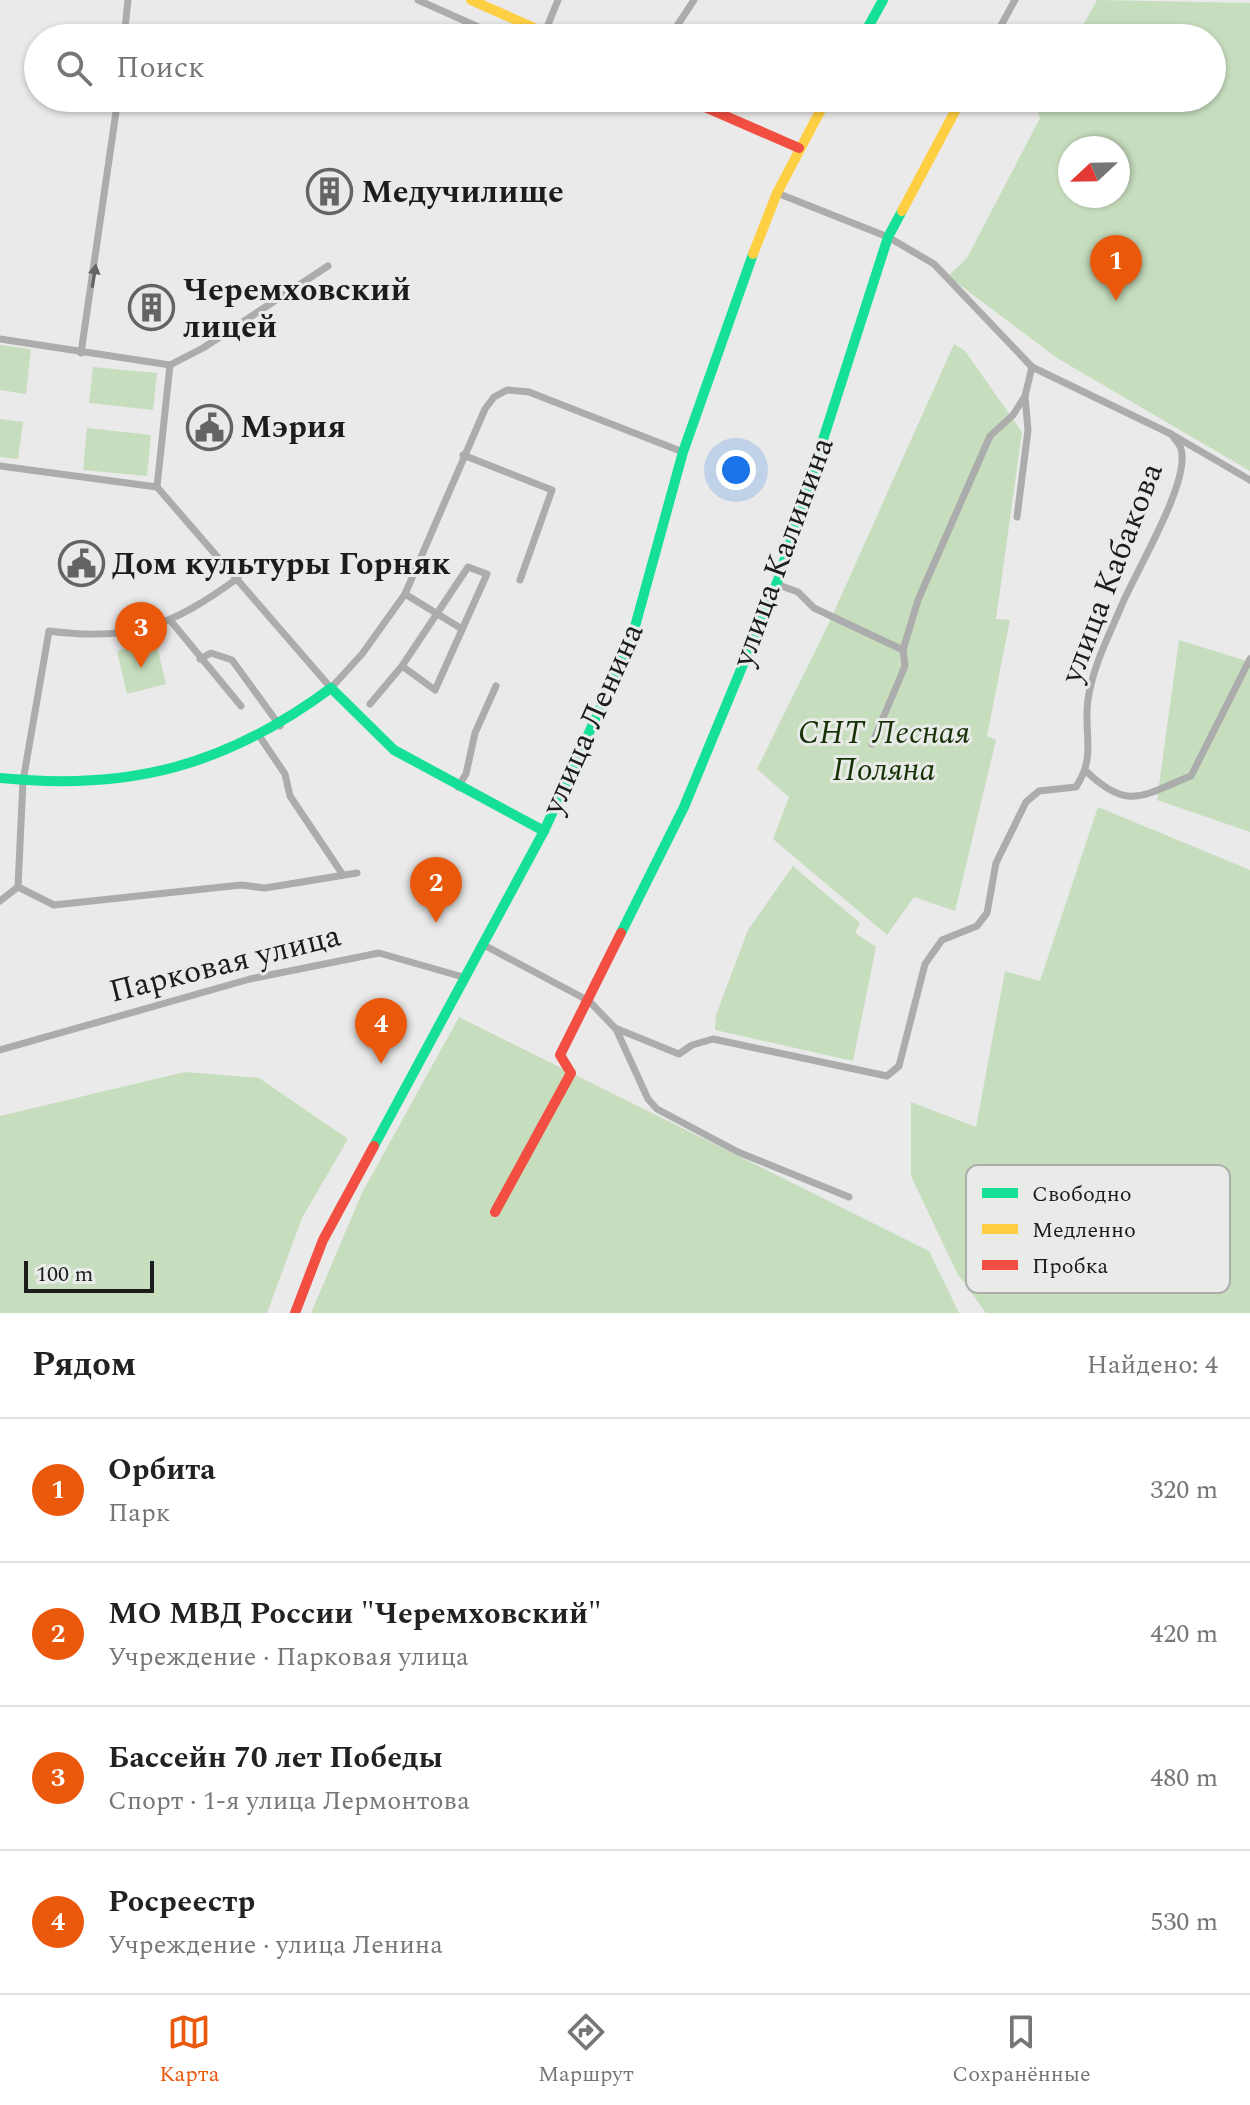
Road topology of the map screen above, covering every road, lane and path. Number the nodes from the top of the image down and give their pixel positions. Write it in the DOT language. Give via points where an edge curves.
graph roads {
  1 [pos="128,0"];
  2 [pos="418,0"];
  3 [pos="471,0"];
  4 [pos="558,0"];
  5 [pos="694,0"];
  6 [pos="883,0"];
  7 [pos="1015,0"];
  8 [pos="125,24"];
  9 [pos="472,24"];
  10 [pos="526,24"];
  11 [pos="548,24"];
  12 [pos="678,24"];
  13 [pos="870,24"];
  14 [pos="1002,24"];
  15 [pos="116,112"];
  16 [pos="716,112"];
  17 [pos="819,112"];
  18 [pos="955,112"];
  19 [pos="799,148"];
  20 [pos="777,193"];
  21 [pos="888,237"];
  22 [pos="328,266"];
  23 [pos="0,339"];
  24 [pos="81,353"];
  25 [pos="170,365"];
  26 [pos="1032,367"];
  27 [pos="1025,396"];
  28 [pos="1171,434"];
  29 [pos="683,452"];
  30 [pos="463,455"];
  31 [pos="0,466"];
  32 [pos="1250,480"];
  33 [pos="157,487"];
  34 [pos="1017,517"];
  35 [pos="238,578"];
  36 [pos="520,580"];
  37 [pos="776,584"];
  38 [pos="405,594"];
  39 [pos="437,614"];
  40 [pos="170,620"];
  41 [pos="462,629"];
  42 [pos="903,650"];
  43 [pos="200,659"];
  44 [pos="1250,659"];
  45 [pos="402,666"];
  46 [pos="496,686"];
  47 [pos="331,688"];
  48 [pos="370,704"];
  49 [pos="241,706"];
  50 [pos="280,726"];
  51 [pos="260,737"];
  52 [pos="872,744"];
  53 [pos="1086,771"];
  54 [pos="0,778"];
  55 [pos="23,781"];
  56 [pos="458,787"];
  57 [pos="544,831"];
  58 [pos="357,873"];
  59 [pos="343,875"];
  60 [pos="18,887"];
  61 [pos="0,901"];
  62 [pos="482,944"];
  63 [pos="463,977"];
  64 [pos="589,1001"];
  65 [pos="615,1028"];
  66 [pos="0,1050"];
  67 [pos="849,1197"];
  68 [pos="495,1212"];
  69 [pos="295,1313"];
  1 -- 8 [label="street"];
  2 -- 9 [label="street"];
  3 -- 10 [label="main road"];
  4 -- 11 [label="street"];
  5 -- 12 [label="street"];
  6 -- 13 [label="main road"];
  7 -- 14 [label="street"];
  24 -- 15 [label="street, one-way"];
  16 -- 19 [label="main road"];
  17 -- 19 [label="main road, улица Ленина"];
  18 -- 21 [label="main road, улица Калинина"];
  19 -- 20 [label="main road, улица Ленина"];
  20 -- 21 [label="street"];
  20 -- 29 [label="main road, улица Ленина"];
  21 -- 26 [label="street" via="934,264"];
  21 -- 37 [label="main road, улица Калинина"];
  22 -- 25 [label="street"];
  23 -- 24 [label="street"];
  24 -- 25 [label="street"];
  25 -- 33 [label="street"];
  26 -- 27 [label="street"];
  26 -- 28 [label="street"];
  27 -- 34 [label="street" via="1028,430"];
  27 -- 42 [label="street" via="990,436 918,600"];
  28 -- 32 [label="street"];
  28 -- 53 [label="street, улица Кабакова" via="1182,450 1180,469 1163,525 1134,575 1102,653 1089,696"];
  29 -- 30 [label="street" via="529,392 507,390 485,409"];
  29 -- 57 [label="main road, улица Ленина" via="631,641"];
  30 -- 36 [label="street" via="552,490"];
  30 -- 38 [label="street"];
  31 -- 33 [label="street"];
  33 -- 35 [label="street"];
  35 -- 40 [label="street"];
  35 -- 47 [label="street"];
  37 -- 42 [label="street"];
  37 -- 64 [label="main road, улица Калинина" via="684,807"];
  38 -- 39 [label="street"];
  38 -- 47 [label="street"];
  39 -- 41 [label="street"];
  39 -- 41 [label="street" via="468,567 487,574"];
  39 -- 45 [label="street"];
  40 -- 43 [label="street"];
  40 -- 55 [label="street" via="95,637 49,631"];
  41 -- 45 [label="street" via="435,690"];
  42 -- 52 [label="street" via="905,666"];
  43 -- 49 [label="street"];
  43 -- 50 [label="street" via="211,653 232,660"];
  44 -- 53 [label="street" via="1191,776 1134,798 1108,792"];
  45 -- 48 [label="street"];
  46 -- 56 [label="street"];
  47 -- 50 [label="main road"];
  47 -- 56 [label="main road" via="394,750"];
  50 -- 51 [label="main road"];
  51 -- 55 [label="main road" via="190,768 157,775 71,784"];
  51 -- 59 [label="street" via="285,774 290,796"];
  53 -- 65 [label="street" via="1076,787 1039,791 1026,802 996,863 987,913 977,926 942,940 925,964 899,1066 887,1076 713,1039 679,1054"];
  54 -- 55 [label="main road"];
  55 -- 60 [label="street"];
  56 -- 57 [label="main road"];
  57 -- 62 [label="main road, улица Ленина"];
  58 -- 59 [label="street"];
  59 -- 60 [label="street" via="265,888 241,885 54,905"];
  60 -- 61 [label="street"];
  62 -- 63 [label="main road, улица Ленина"];
  62 -- 64 [label="street"];
  63 -- 66 [label="street, Парковая улица" via="379,953 250,979"];
  63 -- 69 [label="main road, улица Ленина" via="323,1240"];
  64 -- 65 [label="street"];
  64 -- 68 [label="main road, улица Калинина" via="560,1055 571,1073"];
  65 -- 67 [label="street" via="657,1109 738,1152"];
}
